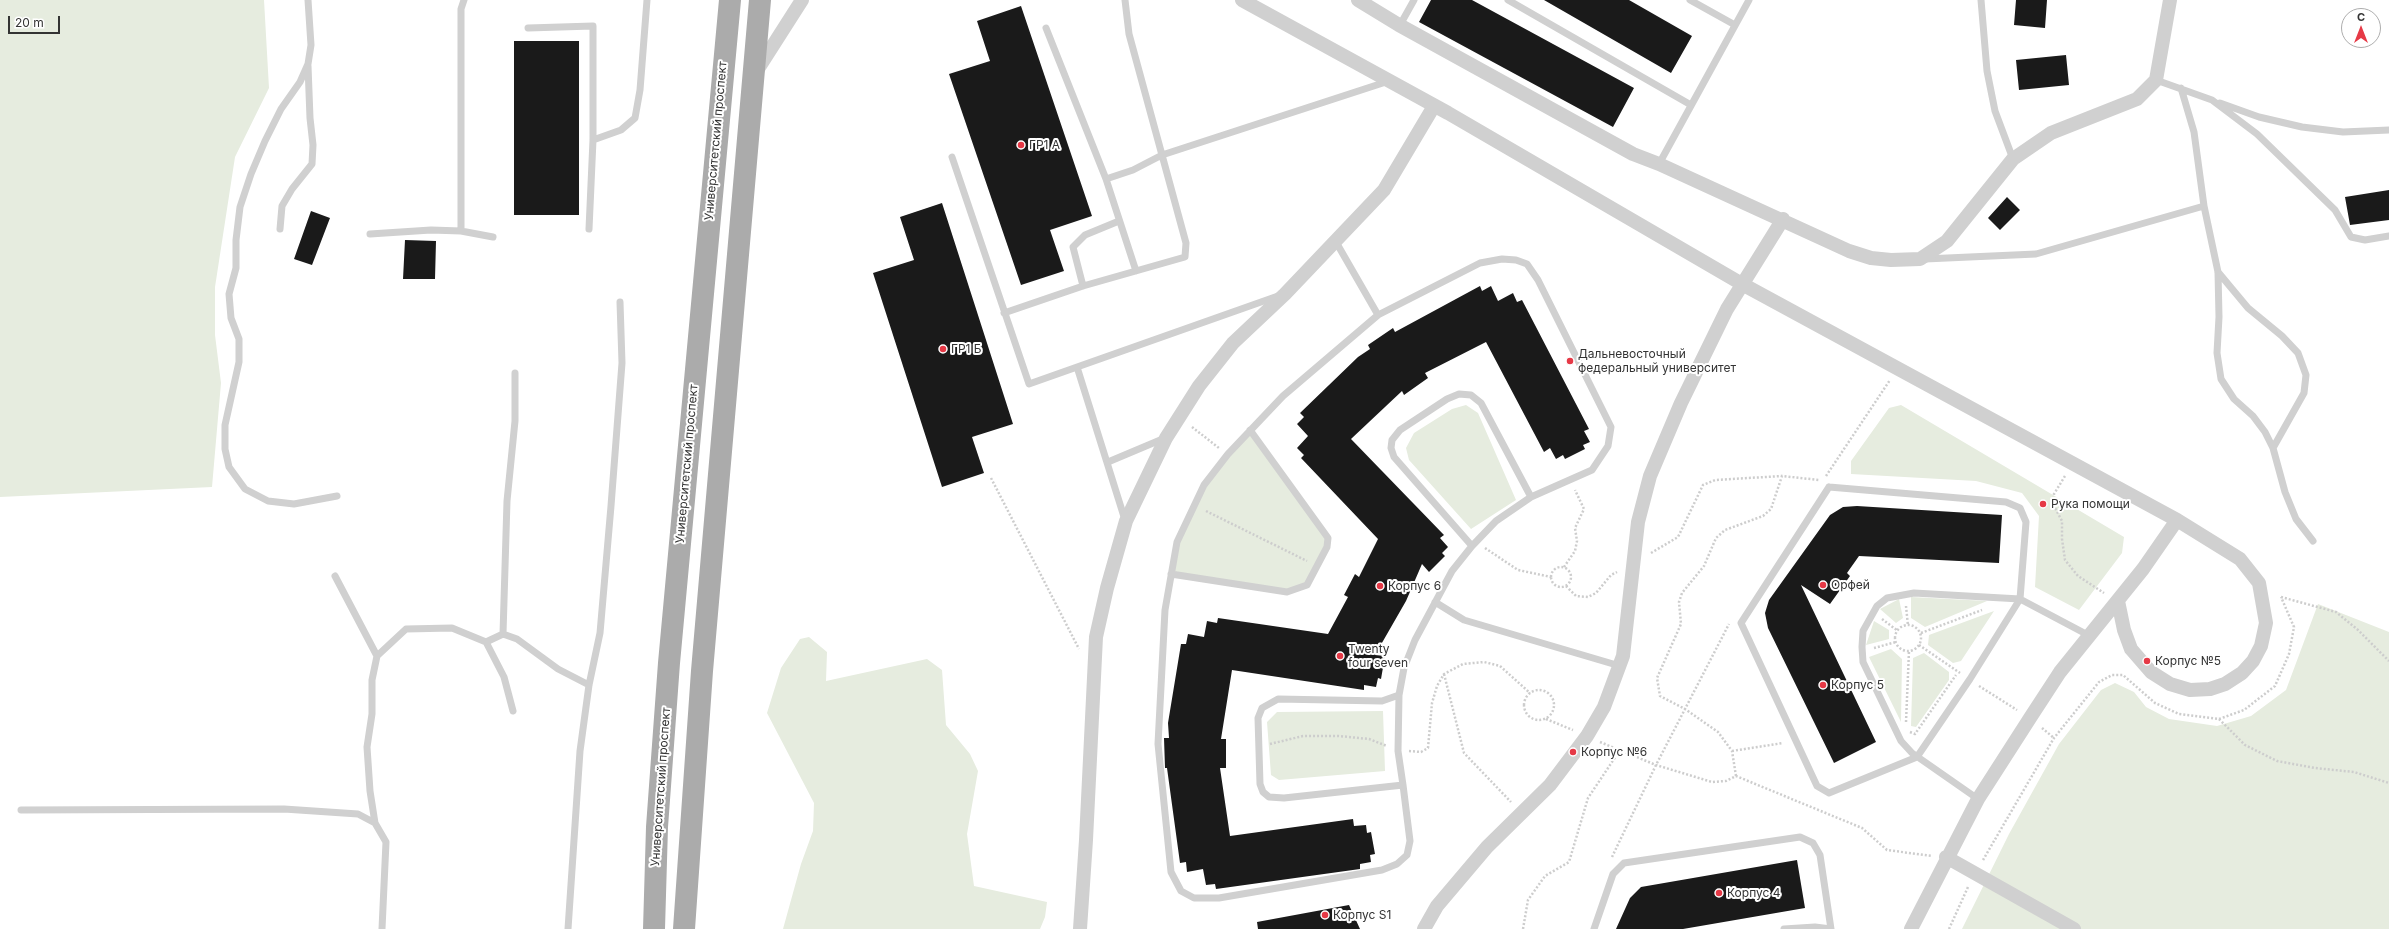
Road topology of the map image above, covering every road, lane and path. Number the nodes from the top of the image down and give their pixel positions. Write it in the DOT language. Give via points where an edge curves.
graph roads {
  1 [pos="308,0"];
  2 [pos="464,0"];
  3 [pos="647,0"];
  4 [pos="730,0"];
  5 [pos="760,0"];
  6 [pos="802,0"];
  7 [pos="1125,0"];
  8 [pos="1242,0"];
  9 [pos="1358,0"];
  10 [pos="1414,0"];
  11 [pos="1508,0"];
  12 [pos="1690,0"];
  13 [pos="1749,0"];
  14 [pos="1982,0"];
  15 [pos="2170,0"];
  16 [pos="1400,25"];
  17 [pos="1735,25"];
  18 [pos="528,28"];
  19 [pos="1046,28"];
  20 [pos="308,64"];
  21 [pos="722,76"];
  22 [pos="752,79"];
  23 [pos="2156,80"];
  24 [pos="1389,81"];
  25 [pos="2182,88"];
  26 [pos="2212,100"];
  27 [pos="1691,105"];
  28 [pos="1434,106"];
  29 [pos="2389,130"];
  30 [pos="593,140"];
  31 [pos="1162,154"];
  32 [pos="952,157"];
  33 [pos="2013,159"];
  34 [pos="1659,164"];
  35 [pos="1106,179"];
  36 [pos="2204,206"];
  37 [pos="1783,220"];
  38 [pos="1119,221"];
  39 [pos="280,229"];
  40 [pos="589,229"];
  41 [pos="461,231"];
  42 [pos="370,234"];
  43 [pos="2389,236"];
  44 [pos="494,237"];
  45 [pos="1336,242"];
  46 [pos="1920,259"];
  47 [pos="1136,271"];
  48 [pos="2218,272"];
  49 [pos="1742,284"];
  50 [pos="1083,286"];
  51 [pos="1285,294"];
  52 [pos="620,302"];
  53 [pos="1004,313"];
  54 [pos="1378,315"];
  55 [pos="1077,368"];
  56 [pos="1897,369"];
  57 [pos="515,373"];
  58 [pos="1180,418"];
  59 [pos="1250,430"];
  60 [pos="1166,438"];
  61 [pos="2272,448"];
  62 [pos="1228,454"];
  63 [pos="1108,462"];
  64 [pos="2072,463"];
  65 [pos="1782,476"];
  66 [pos="991,478"];
  67 [pos="1571,480"];
  68 [pos="1822,481"];
  69 [pos="1818,486"];
  70 [pos="337,496"];
  71 [pos="1530,497"];
  72 [pos="1194,505"];
  73 [pos="2177,520"];
  74 [pos="1126,521"];
  75 [pos="2313,541"];
  76 [pos="1474,544"];
  77 [pos="1634,562"];
  78 [pos="1317,566"];
  79 [pos="1564,567"];
  80 [pos="1171,574"];
  81 [pos="335,576"];
  82 [pos="1551,578"];
  83 [pos="1566,586"];
  84 [pos="1905,594"];
  85 [pos="2020,599"];
  86 [pos="2118,601"];
  87 [pos="1435,602"];
  88 [pos="1984,609"];
  89 [pos="1872,612"];
  90 [pos="1730,622"];
  91 [pos="1908,626"];
  92 [pos="1898,630"];
  93 [pos="1921,633"];
  94 [pos="503,634"];
  95 [pos="2088,635"];
  96 [pos="486,642"];
  97 [pos="1896,642"];
  98 [pos="1919,645"];
  99 [pos="1080,650"];
  100 [pos="1909,651"];
  101 [pos="1862,652"];
  102 [pos="377,656"];
  103 [pos="2389,661"];
  104 [pos="1963,665"];
  105 [pos="1621,666"];
  106 [pos="1958,671"];
  107 [pos="1444,674"];
  108 [pos="1970,680"];
  109 [pos="589,685"];
  110 [pos="1530,693"];
  111 [pos="1399,696"];
  112 [pos="1685,709"];
  113 [pos="513,712"];
  114 [pos="2030,718"];
  115 [pos="1546,719"];
  116 [pos="2219,719"];
  117 [pos="1906,723"];
  118 [pos="1906,731"];
  119 [pos="1587,736"];
  120 [pos="1796,741"];
  121 [pos="1259,742"];
  122 [pos="1398,750"];
  123 [pos="1620,750"];
  124 [pos="1732,751"];
  125 [pos="1917,757"];
  126 [pos="1656,764"];
  127 [pos="1736,776"];
  128 [pos="2389,782"];
  129 [pos="1403,785"];
  130 [pos="1978,799"];
  131 [pos="21,810"];
  132 [pos="1522,814"];
  133 [pos="376,823"];
  134 [pos="1946,857"];
  135 [pos="1611,858"];
  136 [pos="1974,875"];
  137 [pos="382,929"];
  138 [pos="568,929"];
  139 [pos="654,929"];
  140 [pos="684,929"];
  141 [pos="1080,929"];
  142 [pos="1424,929"];
  143 [pos="1523,929"];
  144 [pos="1594,929"];
  145 [pos="1784,929"];
  146 [pos="1831,929"];
  147 [pos="1911,929"];
  148 [pos="1949,929"];
  149 [pos="2074,929"];
  1 -- 20 [label="lane"];
  2 -- 41 [label="lane" via="461,9"];
  3 -- 30 [label="lane" via="640,90 635,118 621,130"];
  4 -- 21 [label="main road, Университетский проспект"];
  5 -- 22 [label="main road"];
  6 -- 22 [label="street"];
  7 -- 31 [label="lane" via="1129,34"];
  8 -- 24 [label="street"];
  9 -- 16 [label="street"];
  10 -- 16 [label="lane"];
  11 -- 27 [label="lane"];
  12 -- 17 [label="lane"];
  13 -- 17 [label="lane"];
  14 -- 33 [label="lane" via="1987,71 1995,111"];
  15 -- 23 [label="street"];
  16 -- 34 [label="street" via="1633,154"];
  17 -- 27 [label="lane"];
  18 -- 30 [label="lane" via="593,26"];
  19 -- 35 [label="lane"];
  20 -- 39 [label="lane" via="312,164 282,206"];
  20 -- 70 [label="lane" via="265,141 240,207 236,268 229,294 231,318 238,340 238,362 225,425 225,449 229,466 245,489 268,501 294,504"];
  21 -- 22 [label="main road"];
  21 -- 139 [label="main road, Университетский проспект" via="669,663 657,827"];
  22 -- 140 [label="main road" via="702,671"];
  23 -- 25 [label="lane"];
  23 -- 33 [label="street" via="2137,99 2051,133"];
  24 -- 28 [label="street"];
  24 -- 31 [label="lane"];
  25 -- 26 [label="lane"];
  25 -- 36 [label="lane" via="2194,132"];
  26 -- 29 [label="lane" via="2259,117 2302,127 2343,132"];
  26 -- 43 [label="lane" via="2257,134 2335,210 2350,237 2365,240"];
  27 -- 34 [label="lane"];
  28 -- 45 [label="street" via="1384,190"];
  28 -- 49 [label="street"];
  30 -- 40 [label="lane"];
  31 -- 35 [label="lane" via="1133,170"];
  31 -- 47 [label="lane" via="1186,243 1185,257"];
  32 -- 53 [label="lane"];
  33 -- 46 [label="street" via="1947,241"];
  34 -- 37 [label="street"];
  35 -- 38 [label="lane"];
  36 -- 46 [label="lane" via="2036,254"];
  36 -- 48 [label="lane"];
  37 -- 46 [label="street" via="1870,258"];
  37 -- 49 [label="street"];
  38 -- 47 [label="lane"];
  38 -- 50 [label="lane" via="1085,235 1073,247"];
  41 -- 42 [label="lane"];
  41 -- 44 [label="lane"];
  45 -- 51 [label="street"];
  45 -- 54 [label="lane"];
  47 -- 50 [label="lane"];
  48 -- 61 [label="lane" via="2217,353 2221,379 2234,399 2253,416 2265,432"];
  48 -- 61 [label="lane" via="2248,308 2298,353 2306,375 2304,393"];
  49 -- 56 [label="street"];
  49 -- 77 [label="street" via="1681,403 1650,476 1638,522"];
  50 -- 53 [label="lane"];
  51 -- 55 [label="lane"];
  51 -- 58 [label="street" via="1233,343 1199,386"];
  52 -- 109 [label="lane" via="622,363 611,506 600,633"];
  53 -- 55 [label="lane" via="1029,384"];
  54 -- 59 [label="lane" via="1283,396"];
  54 -- 67 [label="lane" via="1480,263 1502,259 1527,264 1538,280 1611,428 1608,446 1600,460 1592,470"];
  55 -- 63 [label="lane"];
  56 -- 64 [label="street"];
  56 -- 68 [label="path"];
  57 -- 94 [label="lane" via="515,421 507,501"];
  58 -- 60 [label="street"];
  58 -- 62 [label="path"];
  59 -- 62 [label="lane"];
  59 -- 78 [label="lane" via="1328,538 1327,548"];
  60 -- 63 [label="lane"];
  60 -- 74 [label="street"];
  61 -- 75 [label="lane" via="2296,519"];
  62 -- 72 [label="lane" via="1204,485"];
  63 -- 74 [label="lane"];
  64 -- 73 [label="street"];
  64 -- 86 [label="path" via="2054,494 2054,504 2062,521 2065,560 2078,576"];
  65 -- 68 [label="path"];
  65 -- 77 [label="path" via="1715,480 1703,485 1678,537"];
  65 -- 112 [label="path" via="1771,509 1763,516 1725,530 1716,538 1704,566 1682,593 1679,602 1681,624 1658,678 1660,696"];
  66 -- 99 [label="path"];
  67 -- 71 [label="lane"];
  67 -- 79 [label="path" via="1584,509 1575,528 1575,551"];
  68 -- 69 [label="path"];
  71 -- 76 [label="lane" via="1496,521"];
  71 -- 76 [label="lane" via="1481,403 1471,395 1459,394 1447,399 1400,430 1392,440 1394,457"];
  72 -- 78 [label="path"];
  72 -- 80 [label="lane" via="1177,542"];
  73 -- 86 [label="street"];
  73 -- 86 [label="street" via="2240,559 2259,583 2266,623 2261,646 2253,661 2242,673 2225,684 2210,689 2190,690 2170,684 2151,672 2131,650"];
  74 -- 141 [label="street" via="1096,637"];
  76 -- 82 [label="path" via="1518,570"];
  76 -- 87 [label="lane" via="1452,571"];
  77 -- 83 [label="path" via="1611,576 1596,593 1588,597 1576,596"];
  77 -- 105 [label="street"];
  78 -- 80 [label="lane" via="1307,585 1287,592"];
  79 -- 82 [label="path" via="1555,569"];
  79 -- 83 [label="path" via="1571,574"];
  80 -- 129 [label="lane" via="1165,610 1158,744 1171,872 1180,891 1194,898 1219,898 1343,878 1382,870 1397,864 1407,855 1410,841"];
  81 -- 102 [label="lane"];
  82 -- 83 [label="path" via="1556,585"];
  84 -- 85 [label="lane"];
  84 -- 89 [label="lane" via="1887,598"];
  84 -- 91 [label="path"];
  85 -- 95 [label="lane"];
  85 -- 108 [label="lane"];
  85 -- 120 [label="lane" via="2026,522 2020,508 2006,502 1829,488 1741,623"];
  86 -- 95 [label="street"];
  87 -- 105 [label="lane" via="1471,622"];
  87 -- 111 [label="lane" via="1412,647 1404,668"];
  88 -- 93 [label="path"];
  89 -- 92 [label="path"];
  89 -- 101 [label="lane" via="1864,631"];
  90 -- 112 [label="path"];
  91 -- 92 [label="path" via="1901,626"];
  91 -- 93 [label="path" via="1912,625"];
  92 -- 97 [label="path" via="1894,636"];
  93 -- 98 [label="path"];
  94 -- 96 [label="lane"];
  94 -- 109 [label="lane" via="516,639 558,669"];
  95 -- 114 [label="street"];
  96 -- 102 [label="lane" via="452,628 406,629"];
  96 -- 113 [label="lane" via="504,677"];
  97 -- 100 [label="path" via="1898,647"];
  97 -- 101 [label="path"];
  98 -- 100 [label="path"];
  98 -- 106 [label="path"];
  100 -- 117 [label="path"];
  101 -- 125 [label="lane" via="1864,662 1901,741"];
  102 -- 133 [label="lane" via="372,680 372,714 367,747 370,791"];
  103 -- 116 [label="path" via="2336,612 2281,597 2294,627 2288,654 2275,686 2244,710"];
  104 -- 106 [label="path"];
  105 -- 119 [label="street" via="1604,706"];
  106 -- 108 [label="path"];
  106 -- 118 [label="path" via="1915,734"];
  107 -- 110 [label="path" via="1463,664 1484,662 1500,666"];
  107 -- 122 [label="path" via="1436,686 1432,703 1428,748 1421,752"];
  107 -- 132 [label="path" via="1464,753"];
  108 -- 114 [label="path"];
  108 -- 125 [label="lane"];
  109 -- 138 [label="lane" via="576,797"];
  110 -- 115 [label="path" via="1524,701 1527,715 1536,720"];
  110 -- 115 [label="path" via="1544,691 1552,697 1553,712"];
  111 -- 121 [label="lane" via="1382,701 1278,699 1262,708 1258,718"];
  111 -- 122 [label="lane"];
  112 -- 124 [label="path" via="1718,732"];
  112 -- 126 [label="path"];
  114 -- 130 [label="street"];
  115 -- 119 [label="path"];
  116 -- 128 [label="path" via="2244,745 2277,761 2354,772"];
  116 -- 136 [label="path" via="2179,714 2155,703 2123,675 2112,675 2099,682 2054,738"];
  119 -- 123 [label="path"];
  119 -- 132 [label="street" via="1550,785"];
  120 -- 124 [label="path"];
  120 -- 125 [label="lane" via="1817,786 1829,793"];
  121 -- 122 [label="path" via="1270,744 1303,736 1340,736 1369,739"];
  121 -- 129 [label="lane" via="1260,784 1263,792 1269,797 1284,798"];
  122 -- 129 [label="lane"];
  123 -- 126 [label="path"];
  123 -- 143 [label="path" via="1588,798 1569,862 1545,876 1528,900"];
  124 -- 127 [label="path"];
  125 -- 130 [label="lane"];
  126 -- 127 [label="path" via="1712,782 1726,781"];
  126 -- 135 [label="path"];
  127 -- 134 [label="path" via="1862,828 1887,850"];
  130 -- 134 [label="street"];
  131 -- 133 [label="lane" via="284,809 358,814"];
  132 -- 142 [label="street" via="1487,847 1436,906"];
  133 -- 137 [label="lane" via="386,842"];
  134 -- 136 [label="street"];
  134 -- 147 [label="street"];
  136 -- 148 [label="path"];
  136 -- 149 [label="street"];
  144 -- 146 [label="lane" via="1614,874 1624,863 1800,837 1813,844 1820,854"];
  145 -- 146 [label="lane"];
}
